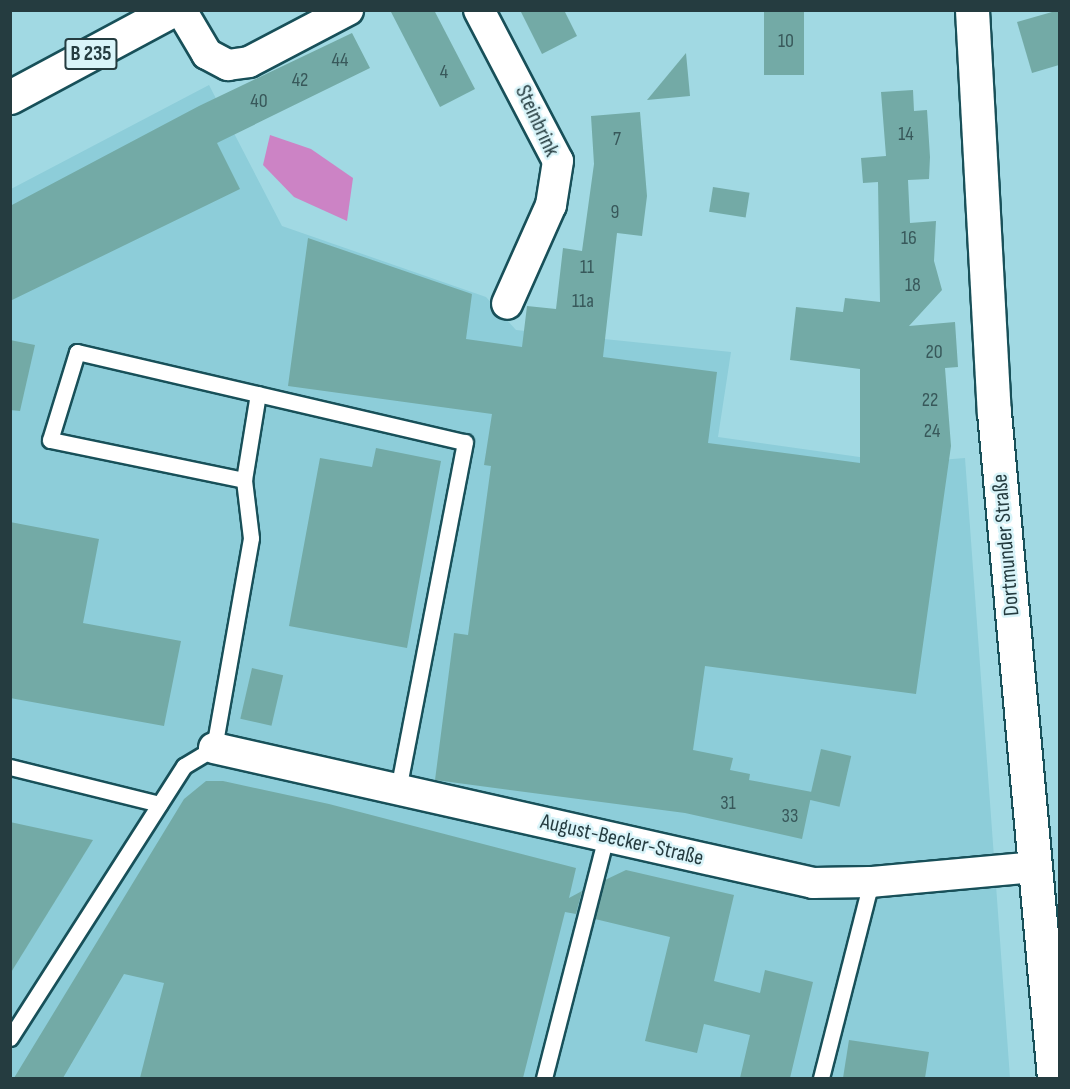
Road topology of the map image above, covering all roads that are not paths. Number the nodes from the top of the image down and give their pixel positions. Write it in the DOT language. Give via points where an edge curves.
graph roads {
  1 [pos="172,10"];
  2 [pos="181,10"];
  3 [pos="348,10"];
  4 [pos="479,10"];
  5 [pos="972,10"];
  6 [pos="10,97"];
  7 [pos="507,304"];
  8 [pos="258,394"];
  9 [pos="244,480"];
  10 [pos="214,748"];
  11 [pos="10,767"];
  12 [pos="398,790"];
  13 [pos="160,804"];
  14 [pos="606,836"];
  15 [pos="1035,867"];
  16 [pos="871,882"];
  17 [pos="10,1038"];
  18 [pos="544,1078"];
  19 [pos="821,1078"];
  20 [pos="1054,1078"];
  1 -- 6 [label="main road, B 235"];
  2 -- 3 [label="street" via="207,54 228,65 249,62"];
  4 -- 7 [label="street, Steinbrink" via="558,161 551,205"];
  5 -- 15 [label="main road, Dortmunder Straße" via="994,412"];
  8 -- 9 [label="lane"];
  8 -- 9 [label="lane" via="77,352 50,440"];
  8 -- 12 [label="lane" via="465,442"];
  9 -- 10 [label="lane" via="251,538"];
  10 -- 12 [label="street, August-Becker-Straße"];
  10 -- 13 [label="lane" via="184,766"];
  11 -- 13 [label="lane"];
  12 -- 14 [label="street, August-Becker-Straße"];
  13 -- 17 [label="lane"];
  14 -- 16 [label="street, August-Becker-Straße" via="813,883"];
  14 -- 18 [label="lane"];
  15 -- 16 [label="street, August-Becker-Straße"];
  15 -- 20 [label="main road, Dortmunder Straße"];
  16 -- 19 [label="lane"];
}
